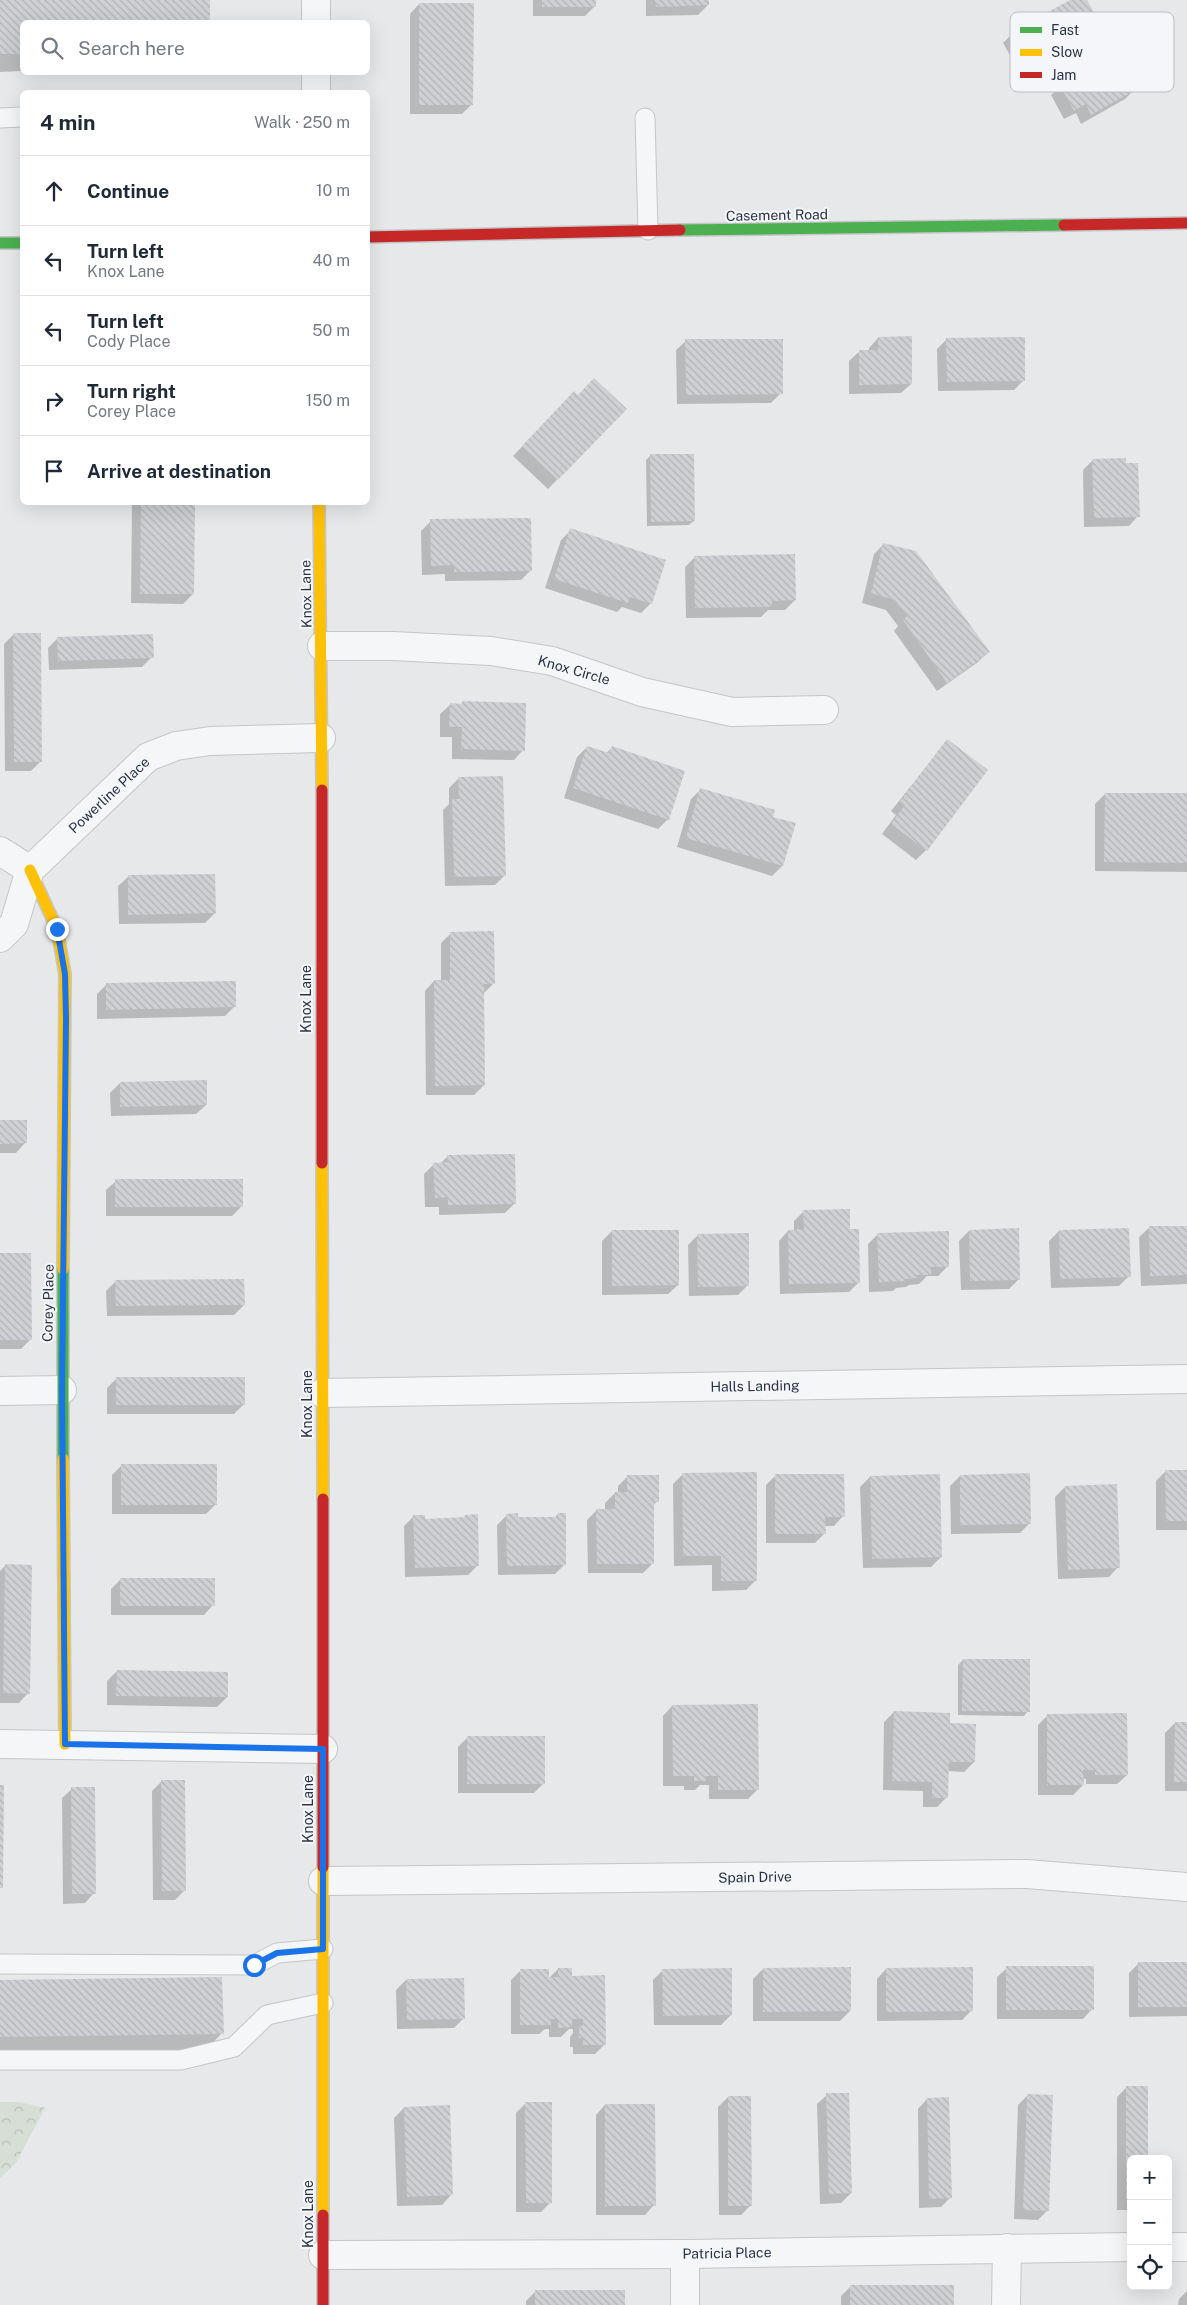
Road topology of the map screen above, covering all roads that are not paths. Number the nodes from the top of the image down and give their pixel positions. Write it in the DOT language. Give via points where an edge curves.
graph roads {
  1 [pos="316,0"];
  2 [pos="316,20"];
  3 [pos="316,75"];
  4 [pos="316,90"];
  5 [pos="20,117"];
  6 [pos="0,118"];
  7 [pos="645,118"];
  8 [pos="1187,223"];
  9 [pos="648,230"];
  10 [pos="370,237"];
  11 [pos="0,243"];
  12 [pos="20,243"];
  13 [pos="319,505"];
  14 [pos="322,646"];
  15 [pos="824,710"];
  16 [pos="321,738"];
  17 [pos="0,851"];
  18 [pos="30,870"];
  19 [pos="0,875"];
  20 [pos="0,938"];
  21 [pos="1187,1379"];
  22 [pos="62,1390"];
  23 [pos="0,1391"];
  24 [pos="322,1393"];
  25 [pos="0,1744"];
  26 [pos="65,1744"];
  27 [pos="323,1749"];
  28 [pos="323,1881"];
  29 [pos="1187,1887"];
  30 [pos="323,1949"];
  31 [pos="0,1964"];
  32 [pos="323,2004"];
  33 [pos="0,2060"];
  34 [pos="1127,2247"];
  35 [pos="1172,2247"];
  36 [pos="1187,2247"];
  37 [pos="1007,2248"];
  38 [pos="323,2254"];
  39 [pos="685,2254"];
  40 [pos="323,2305"];
  41 [pos="685,2305"];
  42 [pos="1006,2305"];
  1 -- 2 [label="street"];
  3 -- 4 [label="street"];
  5 -- 6 [label="lane"];
  7 -- 9 [label="lane"];
  8 -- 9 [label="street, Casement Road"];
  9 -- 10 [label="street, Casement Road"];
  11 -- 12 [label="street"];
  13 -- 14 [label="street, Knox Lane"];
  14 -- 15 [label="street, Knox Circle" via="491,651 552,662 642,692 732,712"];
  14 -- 16 [label="street, Knox Lane"];
  16 -- 18 [label="street, Powerline Place" via="210,741 176,746 148,757"];
  16 -- 24 [label="street, Knox Lane"];
  17 -- 18 [label="street"];
  18 -- 19 [label="street"];
  18 -- 20 [label="street, Powerline Place" via="14,924"];
  18 -- 22 [label="street, Corey Place" via="57,929 65,974"];
  21 -- 24 [label="street, Halls Landing"];
  22 -- 23 [label="street"];
  22 -- 26 [label="street, Corey Place"];
  24 -- 27 [label="street, Knox Lane"];
  25 -- 26 [label="street"];
  26 -- 27 [label="street"];
  27 -- 28 [label="street, Knox Lane"];
  28 -- 29 [label="street, Spain Drive" via="1027,1874"];
  28 -- 30 [label="street, Knox Lane"];
  30 -- 31 [label="lane" via="277,1953 254,1965"];
  30 -- 32 [label="street, Knox Lane"];
  32 -- 33 [label="lane" via="267,2015 234,2047 181,2060"];
  32 -- 38 [label="street, Knox Lane"];
  34 -- 37 [label="street, Patricia Place"];
  35 -- 36 [label="street"];
  37 -- 39 [label="street, Patricia Place"];
  37 -- 42 [label="street"];
  38 -- 39 [label="street, Patricia Place"];
  38 -- 40 [label="street, Knox Lane"];
  39 -- 41 [label="street"];
}
